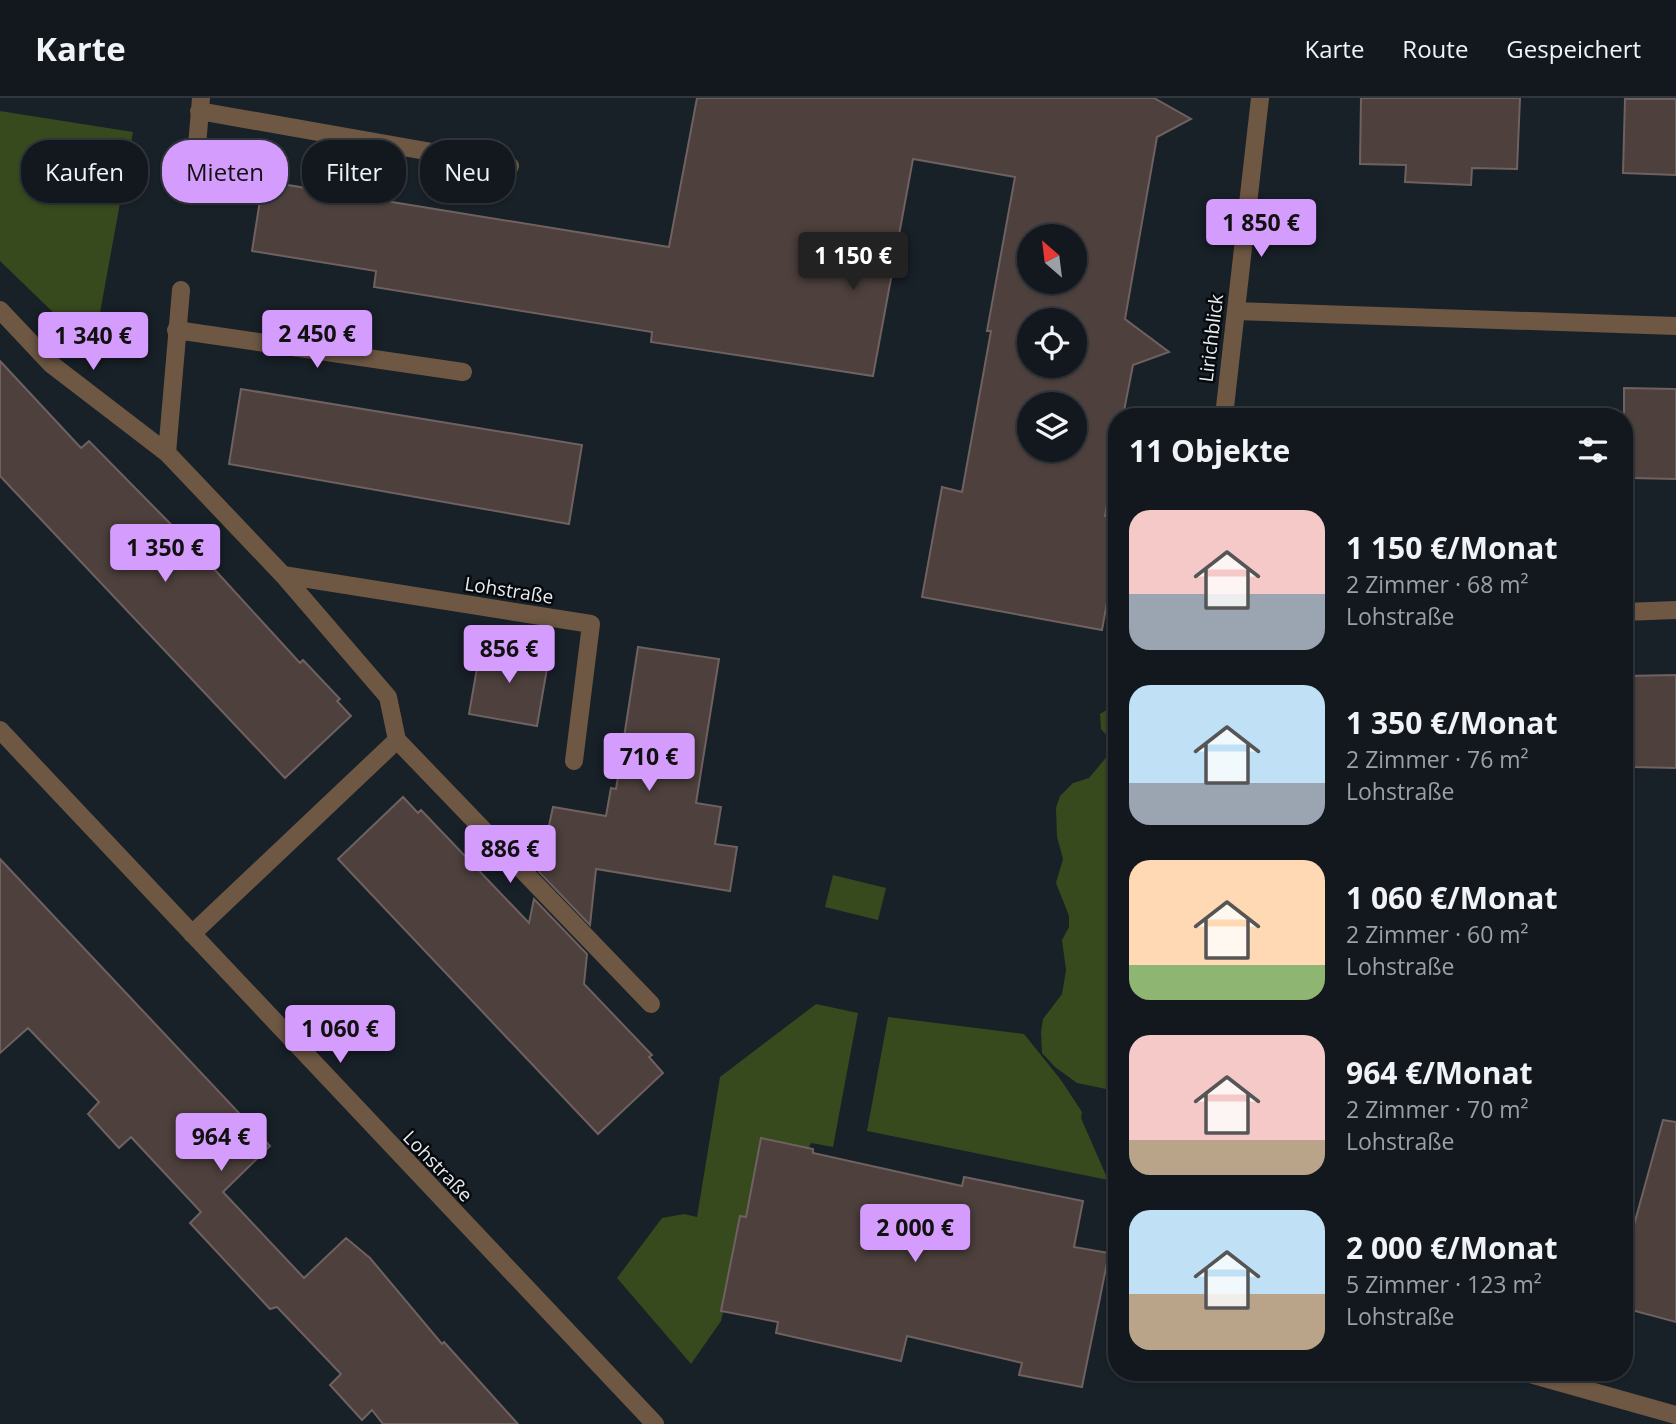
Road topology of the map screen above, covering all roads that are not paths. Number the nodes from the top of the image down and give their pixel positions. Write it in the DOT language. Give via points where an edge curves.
graph roads {
  1 [pos="1260,98"];
  2 [pos="200,105"];
  3 [pos="197,140"];
  4 [pos="420,148"];
  5 [pos="181,290"];
  6 [pos="0,310"];
  7 [pos="1236,311"];
  8 [pos="1676,326"];
  9 [pos="176,330"];
  10 [pos="463,372"];
  11 [pos="1224,408"];
  12 [pos="167,453"];
  13 [pos="283,575"];
  14 [pos="1676,610"];
  15 [pos="1633,612"];
  16 [pos="0,730"];
  17 [pos="397,740"];
  18 [pos="574,761"];
  19 [pos="192,934"];
  20 [pos="651,1004"];
  21 [pos="1555,1381"];
  22 [pos="1676,1415"];
  23 [pos="654,1424"];
  1 -- 7 [label="street, Lirichblick"];
  2 -- 3 [label="street"];
  2 -- 4 [label="street"];
  5 -- 9 [label="street"];
  6 -- 12 [label="street" via="51,364"];
  7 -- 8 [label="street"];
  7 -- 11 [label="street, Lirichblick"];
  9 -- 10 [label="street"];
  9 -- 12 [label="street"];
  12 -- 13 [label="street"];
  13 -- 17 [label="street" via="388,697"];
  13 -- 18 [label="street, Lohstraße" via="592,624"];
  14 -- 15 [label="street"];
  16 -- 19 [label="street, Lohstraße"];
  17 -- 19 [label="street"];
  17 -- 20 [label="street"];
  19 -- 23 [label="street, Lohstraße"];
  21 -- 22 [label="street"];
}
